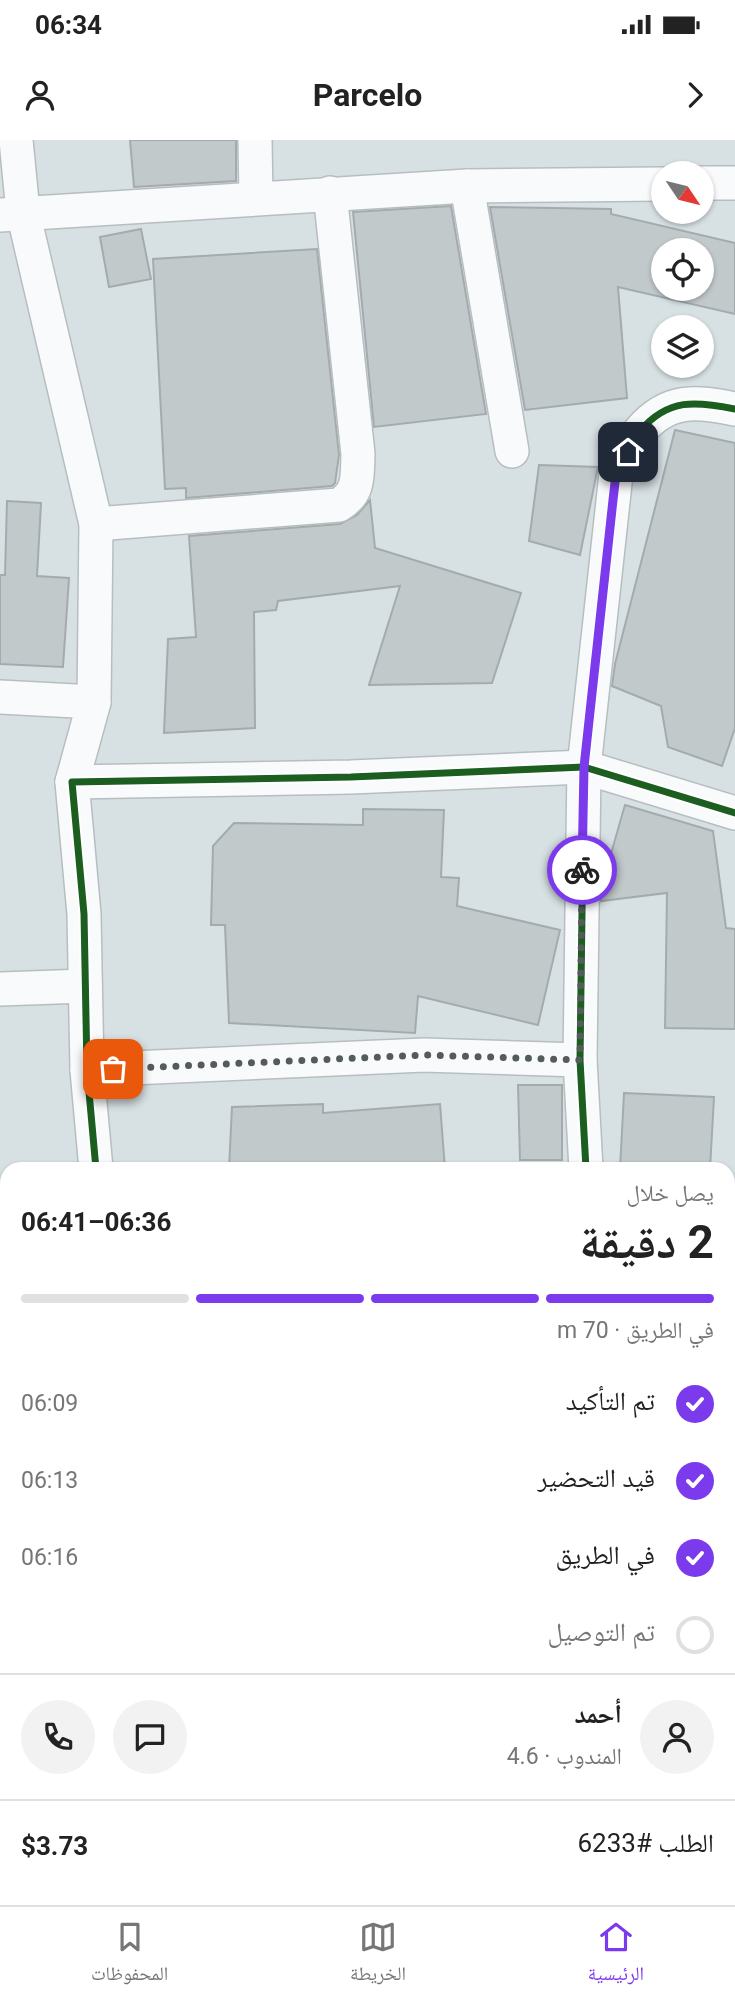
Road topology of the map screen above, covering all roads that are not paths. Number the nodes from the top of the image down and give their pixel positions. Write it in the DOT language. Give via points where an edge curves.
graph roads {
  1 [pos="16,140"];
  2 [pos="256,140"];
  3 [pos="714,183"];
  4 [pos="735,183"];
  5 [pos="651,184"];
  6 [pos="467,186"];
  7 [pos="330,193"];
  8 [pos="256,198"];
  9 [pos="11,213"];
  10 [pos="735,409"];
  11 [pos="512,451"];
  12 [pos="96,524"];
  13 [pos="0,697"];
  14 [pos="94,702"];
  15 [pos="584,767"];
  16 [pos="72,782"];
  17 [pos="735,813"];
  18 [pos="85,986"];
  19 [pos="0,989"];
  20 [pos="580,1060"];
  21 [pos="87,1070"];
  22 [pos="95,1162"];
  23 [pos="586,1162"];
  1 -- 9 [label="street"];
  2 -- 8 [label="street"];
  3 -- 4 [label="street"];
  5 -- 6 [label="street"];
  6 -- 7 [label="street"];
  6 -- 11 [label="street"];
  7 -- 8 [label="street"];
  7 -- 12 [label="street" via="358,454 356,485 349,498 339,505"];
  8 -- 9 [label="street"];
  9 -- 12 [label="street"];
  10 -- 15 [label="street" via="671,405 639,431 616,474"];
  12 -- 14 [label="street"];
  13 -- 14 [label="street"];
  14 -- 16 [label="street"];
  15 -- 16 [label="street"];
  15 -- 17 [label="street"];
  15 -- 20 [label="street"];
  16 -- 18 [label="street" via="84,914"];
  18 -- 19 [label="street"];
  18 -- 21 [label="street"];
  20 -- 21 [label="street" via="425,1055"];
  20 -- 23 [label="street"];
  21 -- 22 [label="street"];
}
